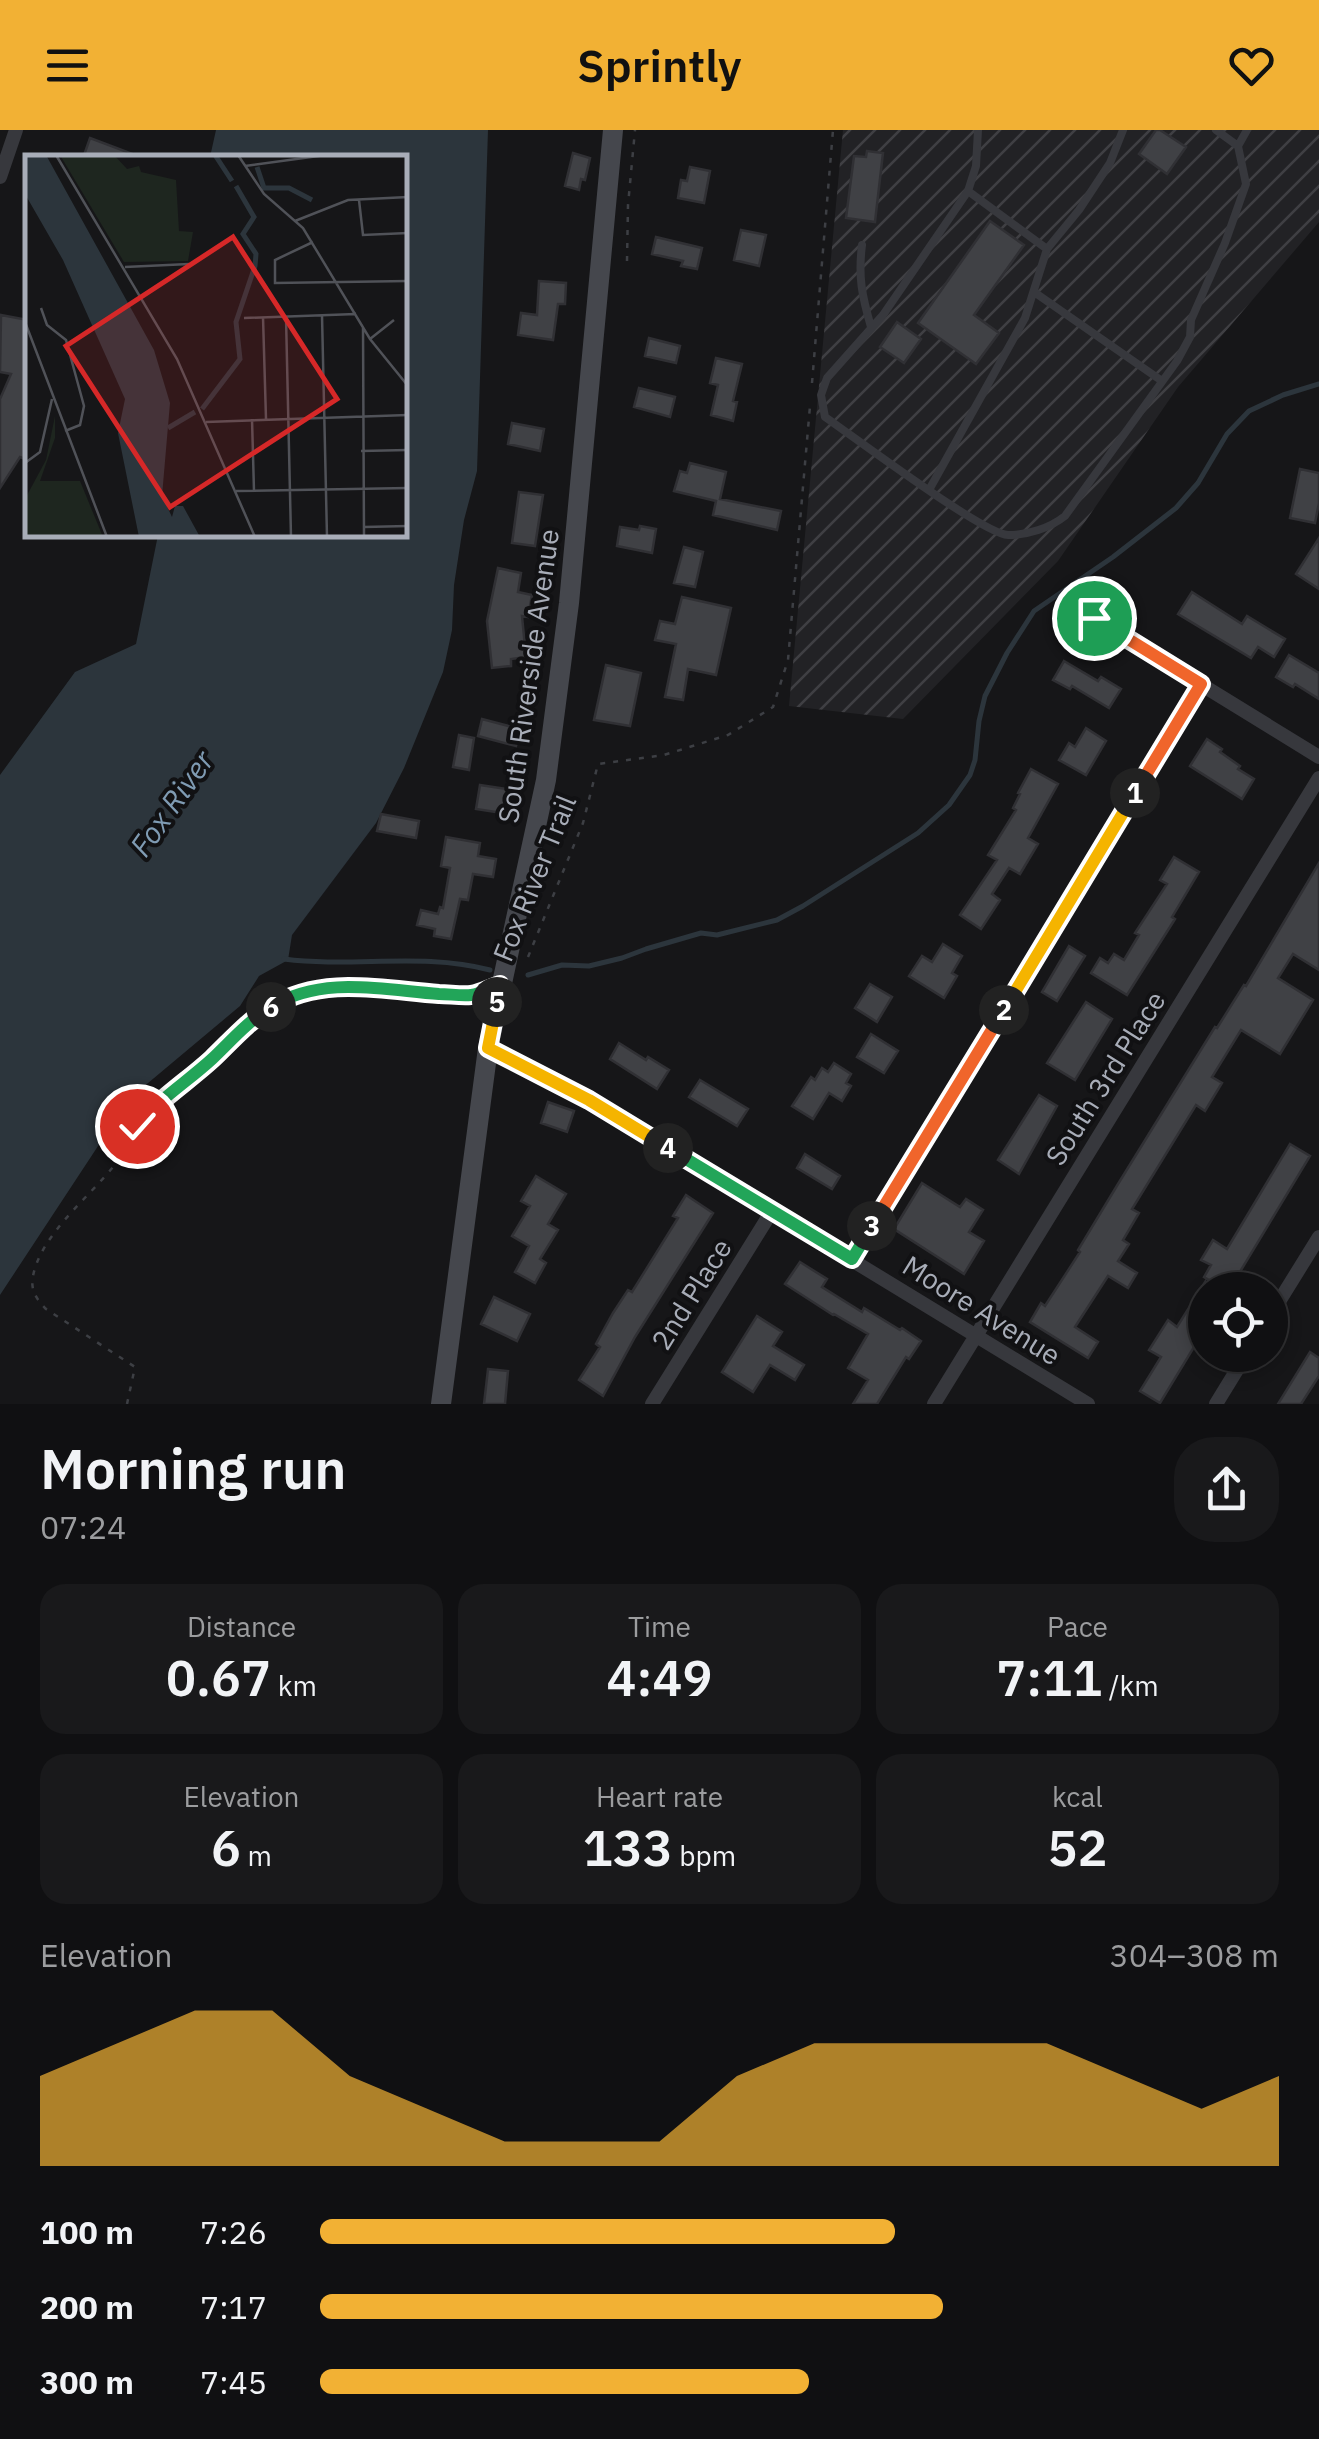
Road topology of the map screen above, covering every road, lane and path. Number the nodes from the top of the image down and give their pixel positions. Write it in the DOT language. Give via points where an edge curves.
graph roads {
  1 [pos="16,130"];
  2 [pos="613,130"];
  3 [pos="635,130"];
  4 [pos="833,130"];
  5 [pos="978,130"];
  6 [pos="1123,130"];
  7 [pos="1216,130"];
  8 [pos="1248,130"];
  9 [pos="1238,146"];
  10 [pos="0,177"];
  11 [pos="968,191"];
  12 [pos="862,245"];
  13 [pos="1047,249"];
  14 [pos="627,262"];
  15 [pos="1034,292"];
  16 [pos="871,328"];
  17 [pos="1162,381"];
  18 [pos="811,385"];
  19 [pos="810,405"];
  20 [pos="929,490"];
  21 [pos="1094,618"];
  22 [pos="1201,684"];
  23 [pos="1319,757"];
  24 [pos="1319,778"];
  25 [pos="527,962"];
  26 [pos="500,985"];
  27 [pos="488,1048"];
  28 [pos="772,1211"];
  29 [pos="1319,1237"];
  30 [pos="852,1259"];
  31 [pos="1288,1287"];
  32 [pos="976,1336"];
  33 [pos="1236,1372"];
  34 [pos="127,1404"];
  35 [pos="441,1404"];
  36 [pos="652,1404"];
  37 [pos="934,1404"];
  38 [pos="1088,1404"];
  39 [pos="1216,1404"];
  1 -- 10 [label="street"];
  2 -- 26 [label="main road, South Riverside Avenue" via="546,780"];
  3 -- 14 [label="path"];
  4 -- 18 [label="path"];
  5 -- 11 [label="lane"];
  6 -- 13 [label="lane" via="1110,163"];
  7 -- 9 [label="lane"];
  8 -- 9 [label="lane"];
  9 -- 17 [label="lane" via="1246,184 1191,320 1190,338"];
  11 -- 13 [label="lane"];
  11 -- 16 [label="lane"];
  12 -- 16 [label="lane" via="859,272"];
  13 -- 15 [label="lane"];
  15 -- 17 [label="lane"];
  15 -- 20 [label="lane" via="1026,318"];
  16 -- 20 [label="lane" via="827,378 822,410"];
  17 -- 20 [label="lane" via="1050,528 996,532"];
  19 -- 25 [label="path, Fox River Trail" via="788,660 773,706 728,735 664,756 598,764 583,823"];
  21 -- 22 [label="street"];
  22 -- 23 [label="street"];
  22 -- 30 [label="street"];
  24 -- 32 [label="street, South 3rd Place"];
  26 -- 27 [label="main road, South Riverside Avenue"];
  26 -- 34 [label="path, Fox River Trail" via="472,995 354,986 286,998 150,1109 54,1235 33,1275 32,1288 46,1310 136,1367"];
  27 -- 28 [label="street, Moore Avenue" via="589,1100"];
  27 -- 35 [label="main road, South Riverside Avenue"];
  28 -- 30 [label="street, Moore Avenue"];
  28 -- 36 [label="street, 2nd Place"];
  29 -- 31 [label="street"];
  30 -- 32 [label="street, Moore Avenue"];
  32 -- 37 [label="street, South 3rd Place"];
  32 -- 38 [label="street, Moore Avenue"];
  33 -- 39 [label="street"];
}
